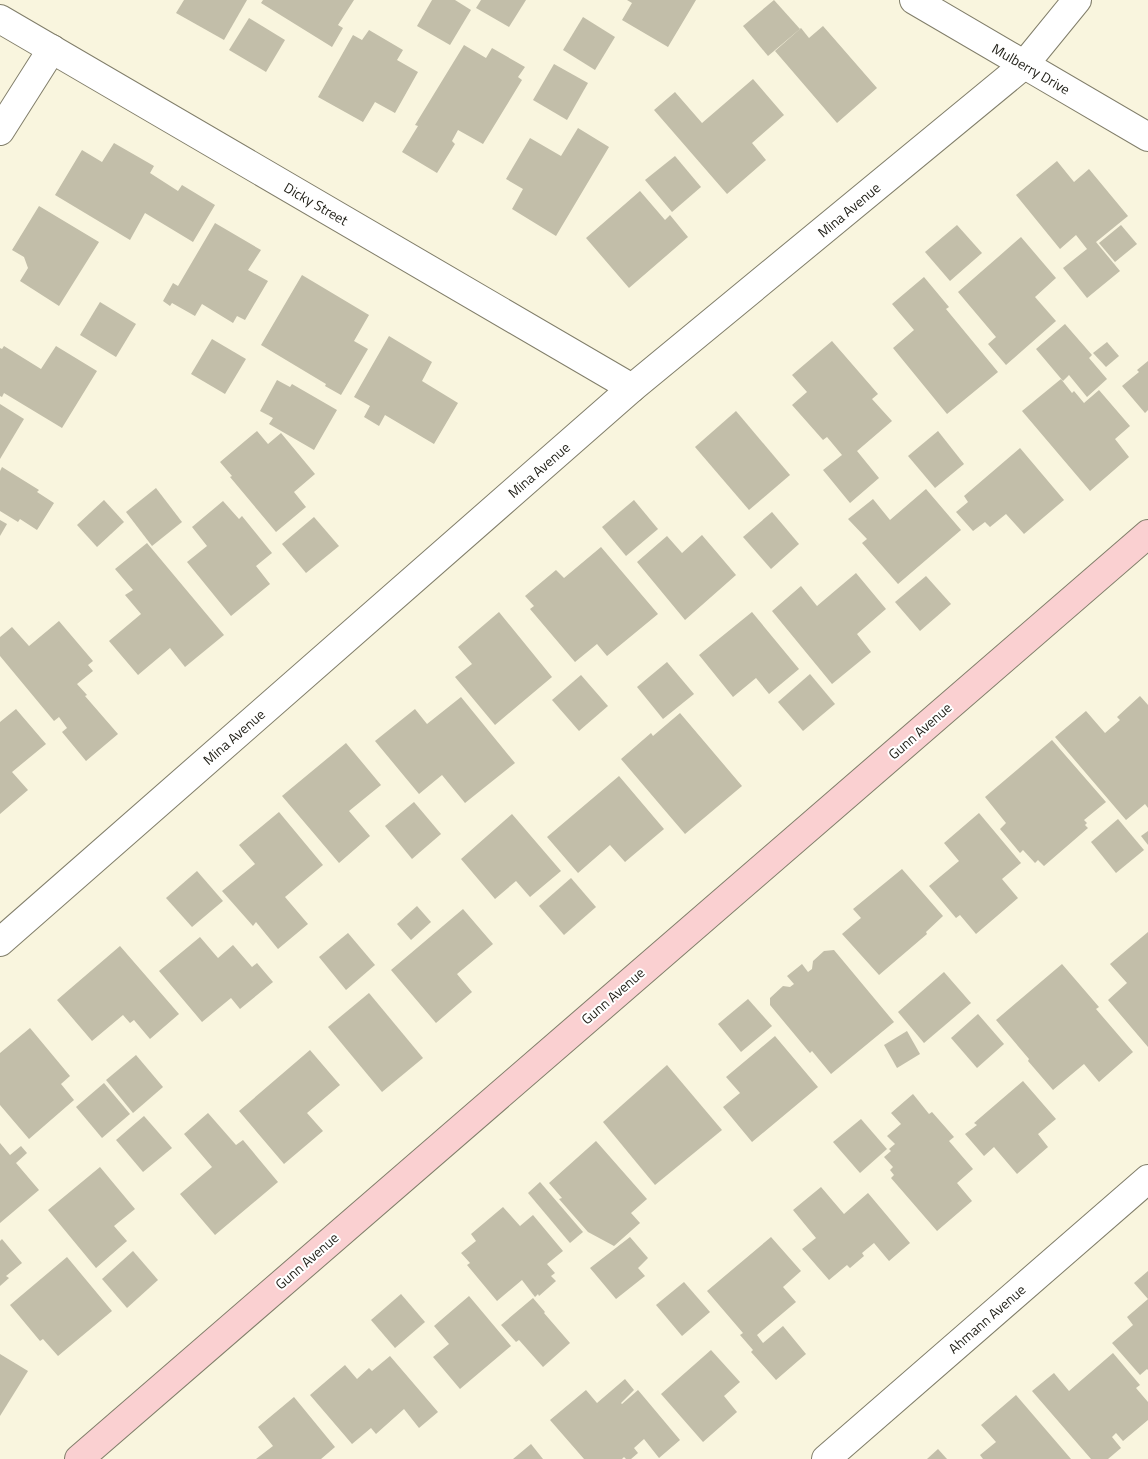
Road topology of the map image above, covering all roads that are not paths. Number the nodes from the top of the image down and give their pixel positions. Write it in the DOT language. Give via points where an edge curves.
graph roads {
  1 [pos="914,0"];
  2 [pos="1077,0"];
  3 [pos="0,18"];
  4 [pos="52,49"];
  5 [pos="1024,65"];
  6 [pos="0,131"];
  7 [pos="1148,137"];
  8 [pos="632,388"];
  9 [pos="1148,534"];
  10 [pos="0,942"];
  11 [pos="1148,1179"];
  12 [pos="79,1459"];
  13 [pos="826,1459"];
  1 -- 5 [label="street, Mulberry Drive"];
  2 -- 5 [label="street, Mina Avenue"];
  3 -- 4 [label="street, Dicky Street"];
  4 -- 6 [label="street"];
  4 -- 8 [label="street, Dicky Street"];
  5 -- 7 [label="street, Mulberry Drive"];
  5 -- 8 [label="street, Mina Avenue"];
  8 -- 10 [label="street, Mina Avenue"];
  9 -- 12 [label="street, Gunn Avenue"];
  11 -- 13 [label="street, Ahmann Avenue"];
}
